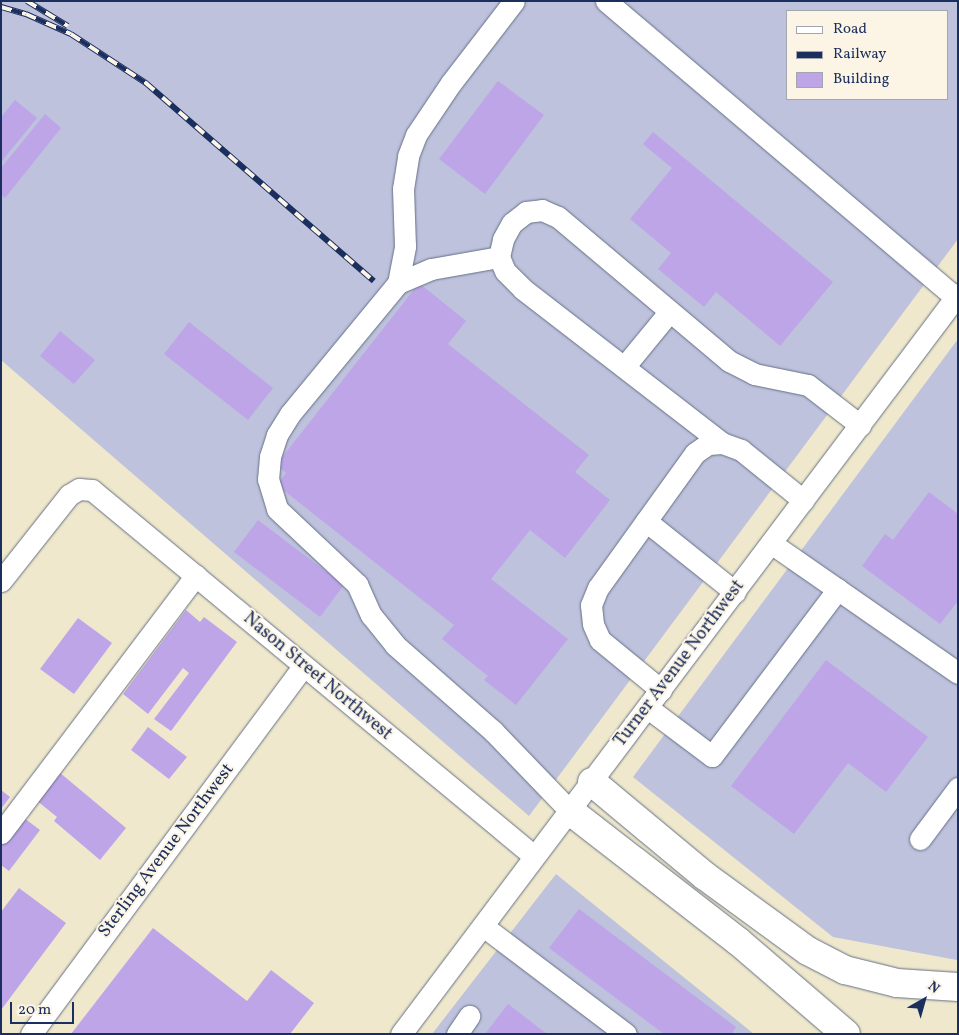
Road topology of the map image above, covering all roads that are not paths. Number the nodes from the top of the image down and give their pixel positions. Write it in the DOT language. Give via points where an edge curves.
graph roads {
  1 [pos="514,1"];
  2 [pos="606,1"];
  3 [pos="499,256"];
  4 [pos="398,283"];
  5 [pos="957,296"];
  6 [pos="670,311"];
  7 [pos="624,368"];
  8 [pos="860,424"];
  9 [pos="722,443"];
  10 [pos="803,500"];
  11 [pos="646,521"];
  12 [pos="771,542"];
  13 [pos="196,575"];
  14 [pos="1,581"];
  15 [pos="838,589"];
  16 [pos="734,592"];
  17 [pos="303,667"];
  18 [pos="958,673"];
  19 [pos="661,690"];
  20 [pos="648,708"];
  21 [pos="592,782"];
  22 [pos="958,788"];
  23 [pos="570,811"];
  24 [pos="1,833"];
  25 [pos="920,839"];
  26 [pos="534,856"];
  27 [pos="483,926"];
  28 [pos="958,987"];
  29 [pos="470,1016"];
  30 [pos="31,1034"];
  31 [pos="401,1034"];
  32 [pos="457,1034"];
  33 [pos="626,1034"];
  34 [pos="846,1034"];
  1 -- 4 [label="street" via="416,135 408,156 403,189 405,246"];
  2 -- 5 [label="street"];
  3 -- 4 [label="street" via="431,269"];
  3 -- 6 [label="street" via="503,239 512,223 526,212 542,210 558,217"];
  3 -- 7 [label="street" via="505,271 523,289"];
  4 -- 23 [label="street" via="305,395 277,435 270,456 268,479 277,509 357,584 371,615 395,645 493,731"];
  5 -- 8 [label="street, Turner Avenue Northwest"];
  6 -- 7 [label="street"];
  6 -- 8 [label="street" via="730,361 754,374 808,385"];
  7 -- 9 [label="street"];
  8 -- 10 [label="street, Turner Avenue Northwest"];
  9 -- 10 [label="street" via="741,450"];
  9 -- 11 [label="street" via="708,444 695,453"];
  10 -- 12 [label="street, Turner Avenue Northwest"];
  11 -- 16 [label="street"];
  11 -- 19 [label="street" via="598,588 591,605 593,624 600,640"];
  12 -- 15 [label="street"];
  12 -- 16 [label="street, Turner Avenue Northwest"];
  13 -- 14 [label="street, Nason Street Northwest" via="102,496 92,490 79,489 68,495"];
  13 -- 17 [label="street, Nason Street Northwest"];
  13 -- 24 [label="street"];
  15 -- 18 [label="street"];
  15 -- 20 [label="street" via="712,756"];
  16 -- 19 [label="street, Turner Avenue Northwest"];
  17 -- 26 [label="street, Nason Street Northwest"];
  17 -- 30 [label="street, Sterling Avenue Northwest"];
  19 -- 20 [label="street, Turner Avenue Northwest"];
  20 -- 21 [label="street, Turner Avenue Northwest"];
  21 -- 23 [label="street, Turner Avenue Northwest"];
  21 -- 28 [label="highway" via="705,876 808,951 845,970 897,983"];
  22 -- 25 [label="street"];
  23 -- 26 [label="street, Turner Avenue Northwest"];
  23 -- 34 [label="highway" via="739,942"];
  26 -- 27 [label="street, Turner Avenue Northwest"];
  27 -- 31 [label="street, Turner Avenue Northwest"];
  27 -- 33 [label="street"];
  29 -- 32 [label="street"];
}
